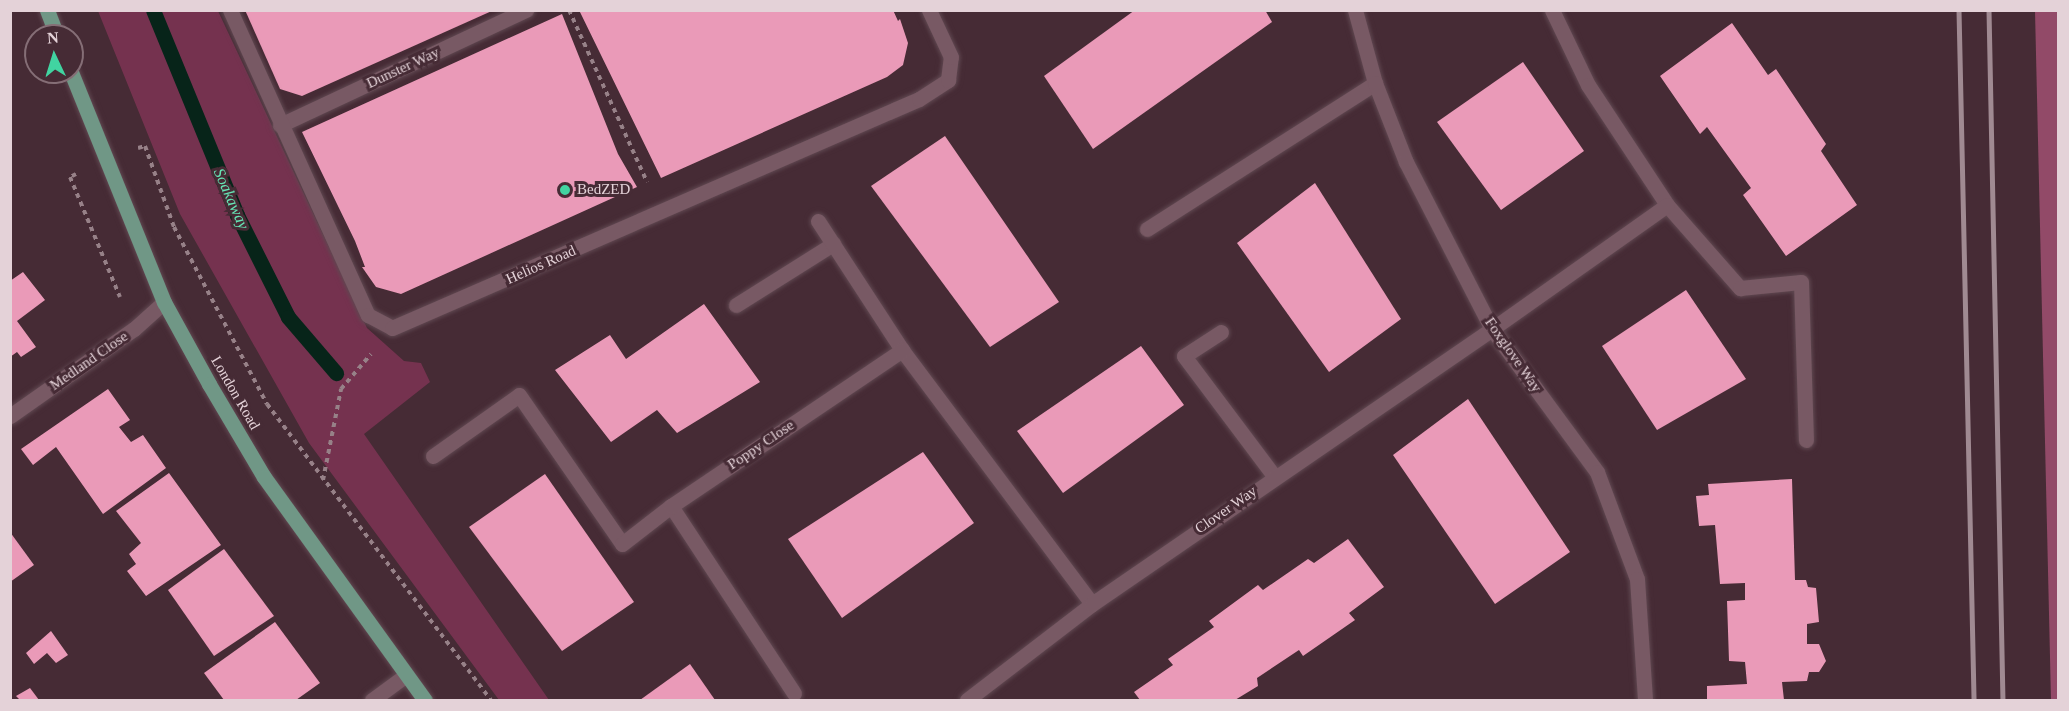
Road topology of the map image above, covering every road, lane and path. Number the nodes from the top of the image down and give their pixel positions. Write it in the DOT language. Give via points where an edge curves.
graph roads {
  1 [pos="230,10"];
  2 [pos="526,10"];
  3 [pos="569,10"];
  4 [pos="929,10"];
  5 [pos="1355,10"];
  6 [pos="1551,10"];
  7 [pos="76,84"];
  8 [pos="1375,84"];
  9 [pos="280,125"];
  10 [pos="141,147"];
  11 [pos="76,174"];
  12 [pos="1667,205"];
  13 [pos="660,212"];
  14 [pos="818,221"];
  15 [pos="1147,229"];
  16 [pos="833,244"];
  17 [pos="164,302"];
  18 [pos="736,305"];
  19 [pos="392,328"];
  20 [pos="134,329"];
  21 [pos="1492,329"];
  22 [pos="1221,332"];
  23 [pos="902,350"];
  24 [pos="10,416"];
  25 [pos="1806,440"];
  26 [pos="433,456"];
  27 [pos="1274,476"];
  28 [pos="323,480"];
  29 [pos="671,506"];
  30 [pos="1092,604"];
  31 [pos="406,675"];
  32 [pos="794,693"];
  33 [pos="372,700"];
  34 [pos="424,700"];
  35 [pos="491,700"];
  36 [pos="967,700"];
  37 [pos="1645,700"];
  1 -- 9 [label="street"];
  2 -- 9 [label="street, Dunster Way"];
  3 -- 13 [label="path"];
  4 -- 13 [label="street, Helios Road" via="951,57 948,80 919,99"];
  5 -- 8 [label="street, Foxglove Way"];
  6 -- 12 [label="street" via="1588,85"];
  7 -- 17 [label="main road, London Road"];
  8 -- 15 [label="street"];
  8 -- 21 [label="street, Foxglove Way" via="1406,162"];
  9 -- 19 [label="street" via="368,315"];
  10 -- 28 [label="path" via="145,146 174,227 204,291 267,404"];
  11 -- 20 [label="path" via="70,177"];
  12 -- 21 [label="street, Clover Way"];
  12 -- 25 [label="street" via="1740,288 1801,282"];
  13 -- 19 [label="street, Helios Road"];
  14 -- 16 [label="street"];
  16 -- 18 [label="street"];
  16 -- 23 [label="street"];
  17 -- 20 [label="street, Medland Close"];
  17 -- 31 [label="main road, London Road" via="264,477"];
  19 -- 28 [label="path" via="341,389"];
  20 -- 24 [label="street, Medland Close"];
  21 -- 27 [label="street, Clover Way" via="1388,404"];
  21 -- 37 [label="street, Foxglove Way" via="1597,472 1637,579"];
  22 -- 27 [label="street" via="1184,356"];
  23 -- 29 [label="street, Poppy Close"];
  23 -- 30 [label="street"];
  26 -- 29 [label="street, Poppy Close" via="519,395 622,544"];
  27 -- 30 [label="street, Clover Way"];
  28 -- 35 [label="path"];
  29 -- 32 [label="street"];
  30 -- 36 [label="street, Clover Way"];
  31 -- 33 [label="street"];
  31 -- 34 [label="main road, London Road"];
}
